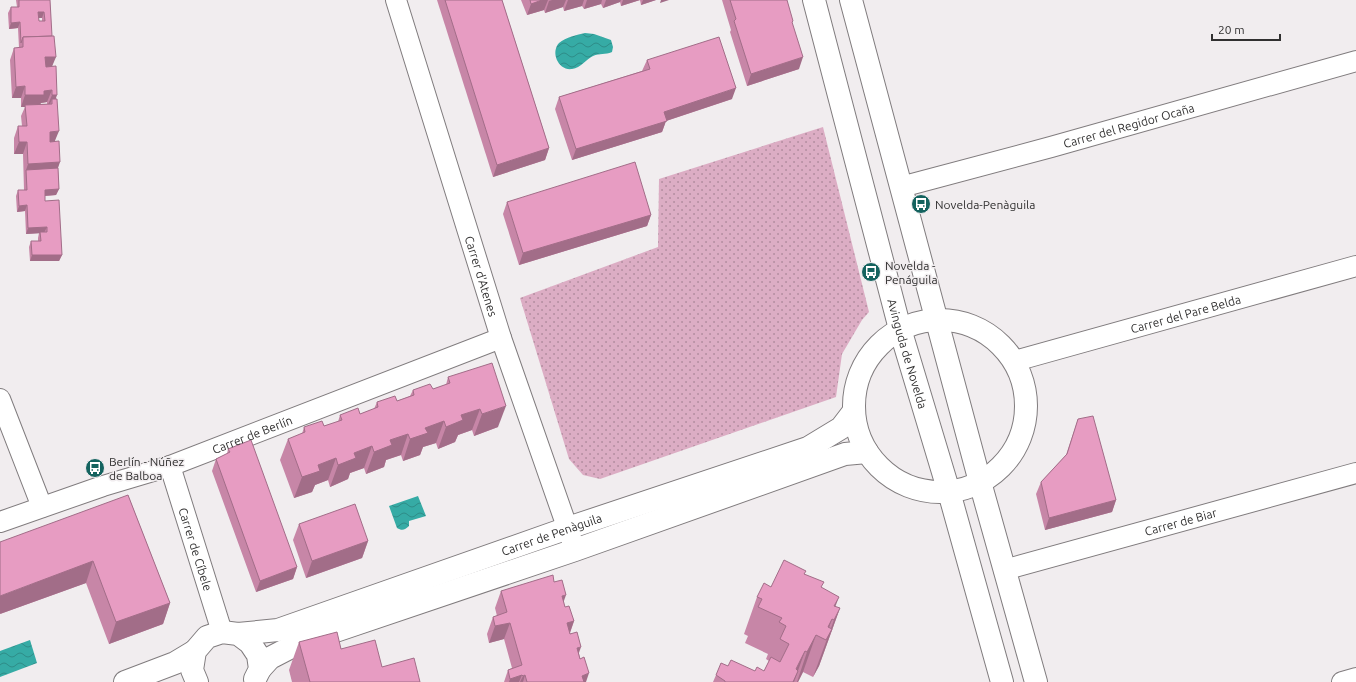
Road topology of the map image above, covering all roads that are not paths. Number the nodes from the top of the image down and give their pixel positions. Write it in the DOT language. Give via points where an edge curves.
graph roads {
  1 [pos="396,0"];
  2 [pos="814,0"];
  3 [pos="851,0"];
  4 [pos="1356,61"];
  5 [pos="901,187"];
  6 [pos="1356,266"];
  7 [pos="938,319"];
  8 [pos="900,329"];
  9 [pos="501,338"];
  10 [pos="1015,361"];
  11 [pos="0,399"];
  12 [pos="854,411"];
  13 [pos="868,452"];
  14 [pos="170,466"];
  15 [pos="1356,474"];
  16 [pos="980,482"];
  17 [pos="949,492"];
  18 [pos="42,507"];
  19 [pos="0,522"];
  20 [pos="568,528"];
  21 [pos="575,550"];
  22 [pos="1004,570"];
  23 [pos="230,633"];
  24 [pos="195,651"];
  25 [pos="257,676"];
  26 [pos="1356,678"];
  27 [pos="125,682"];
  28 [pos="197,682"];
  29 [pos="1002,682"];
  30 [pos="1036,682"];
  31 [pos="1342,682"];
  1 -- 9 [label="street, Carrer d'Atenes"];
  2 -- 8 [label="main road, Avinguda de Novelda"];
  3 -- 5 [label="main road"];
  4 -- 5 [label="street, Carrer del Regidor Ocaña"];
  5 -- 7 [label="main road"];
  6 -- 10 [label="street, Carrer del Pare Belda"];
  7 -- 8 [label="main road"];
  7 -- 10 [label="main road" via="958,321 980,328 1001,343"];
  7 -- 16 [label="main road"];
  8 -- 12 [label="main road" via="880,343 858,380"];
  8 -- 17 [label="main road, Avinguda de Novelda"];
  9 -- 14 [label="street, Carrer de Berlín"];
  9 -- 20 [label="street, Carrer d'Atenes"];
  10 -- 16 [label="main road" via="1027,396 1024,430 1008,460"];
  11 -- 18 [label="street"];
  12 -- 13 [label="main road" via="858,431"];
  12 -- 20 [label="main road, Carrer de Penàguila" via="841,428 808,448"];
  13 -- 17 [label="main road" via="890,476 918,489"];
  13 -- 21 [label="main road, Carrer de Penàguila" via="845,454"];
  14 -- 18 [label="street, Carrer de Berlín"];
  14 -- 23 [label="street, Carrer de Cíbele"];
  15 -- 22 [label="street, Carrer de Biar"];
  16 -- 17 [label="main road"];
  16 -- 22 [label="main road"];
  17 -- 29 [label="main road, Avinguda de Novelda"];
  18 -- 19 [label="street, Carrer de Berlín"];
  20 -- 21 [label="street, Carrer d'Atenes"];
  20 -- 23 [label="main road, Carrer de Penàguila" via="278,630"];
  21 -- 25 [label="main road, Carrer de Penàguila" via="297,644 270,658"];
  22 -- 30 [label="main road"];
  23 -- 24 [label="main road" via="207,638"];
  23 -- 25 [label="main road" via="250,643 258,655"];
  24 -- 27 [label="main road" via="175,663"];
  24 -- 28 [label="main road" via="192,670"];
  26 -- 31 [label="street"];
}
